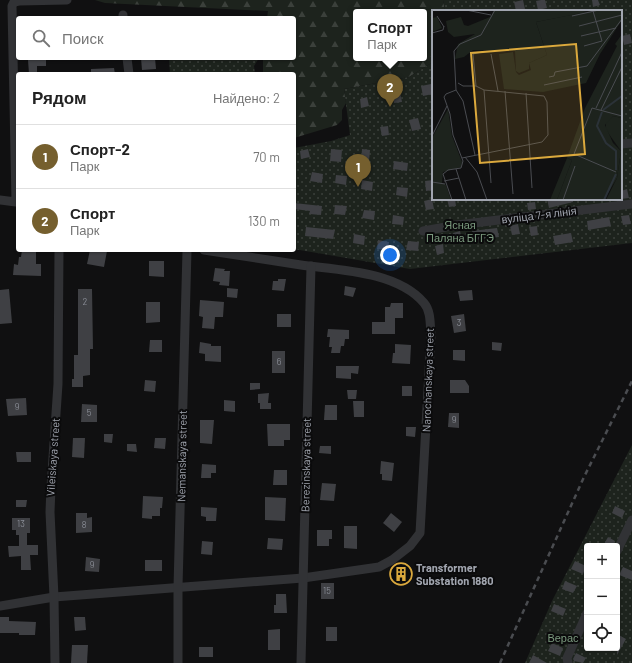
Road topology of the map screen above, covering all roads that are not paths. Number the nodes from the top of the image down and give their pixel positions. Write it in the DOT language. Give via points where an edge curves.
graph roads {
  1 [pos="67,0"];
  2 [pos="127,60"];
  3 [pos="129,72"];
  4 [pos="632,143"];
  5 [pos="622,144"];
  6 [pos="16,163"];
  7 [pos="0,200"];
  8 [pos="16,202"];
  9 [pos="632,204"];
  10 [pos="423,231"];
  11 [pos="59,252"];
  12 [pos="186,252"];
  13 [pos="217,252"];
  14 [pos="310,266"];
  15 [pos="632,520"];
  16 [pos="620,545"];
  17 [pos="303,578"];
  18 [pos="178,587"];
  19 [pos="54,597"];
  20 [pos="0,606"];
  21 [pos="586,615"];
  22 [pos="55,663"];
  23 [pos="178,663"];
  24 [pos="301,663"];
  25 [pos="568,663"];
  1 -- 6 [label="street" via="19,1 14,2 12,6"];
  2 -- 3 [label="street"];
  4 -- 5 [label="street"];
  7 -- 8 [label="street"];
  9 -- 10 [label="street, вуліца 7-я лінія"];
  11 -- 19 [label="street, Vileiskaya street" via="58,384 50,499"];
  12 -- 18 [label="street, Nemanskaya street"];
  13 -- 14 [label="street, Narochanskaya street"];
  14 -- 17 [label="street, Berezinskaya street"];
  14 -- 17 [label="street, Narochanskaya street" via="371,275 413,292 425,304 430,317 431,335 420,533 410,546 379,567"];
  15 -- 16 [label="street"];
  17 -- 18 [label="street"];
  17 -- 24 [label="street, Berezinskaya street"];
  18 -- 19 [label="street"];
  18 -- 23 [label="street, Nemanskaya street"];
  19 -- 20 [label="street"];
  19 -- 22 [label="street, Vileiskaya street"];
  21 -- 25 [label="street" via="567,658"];
}
